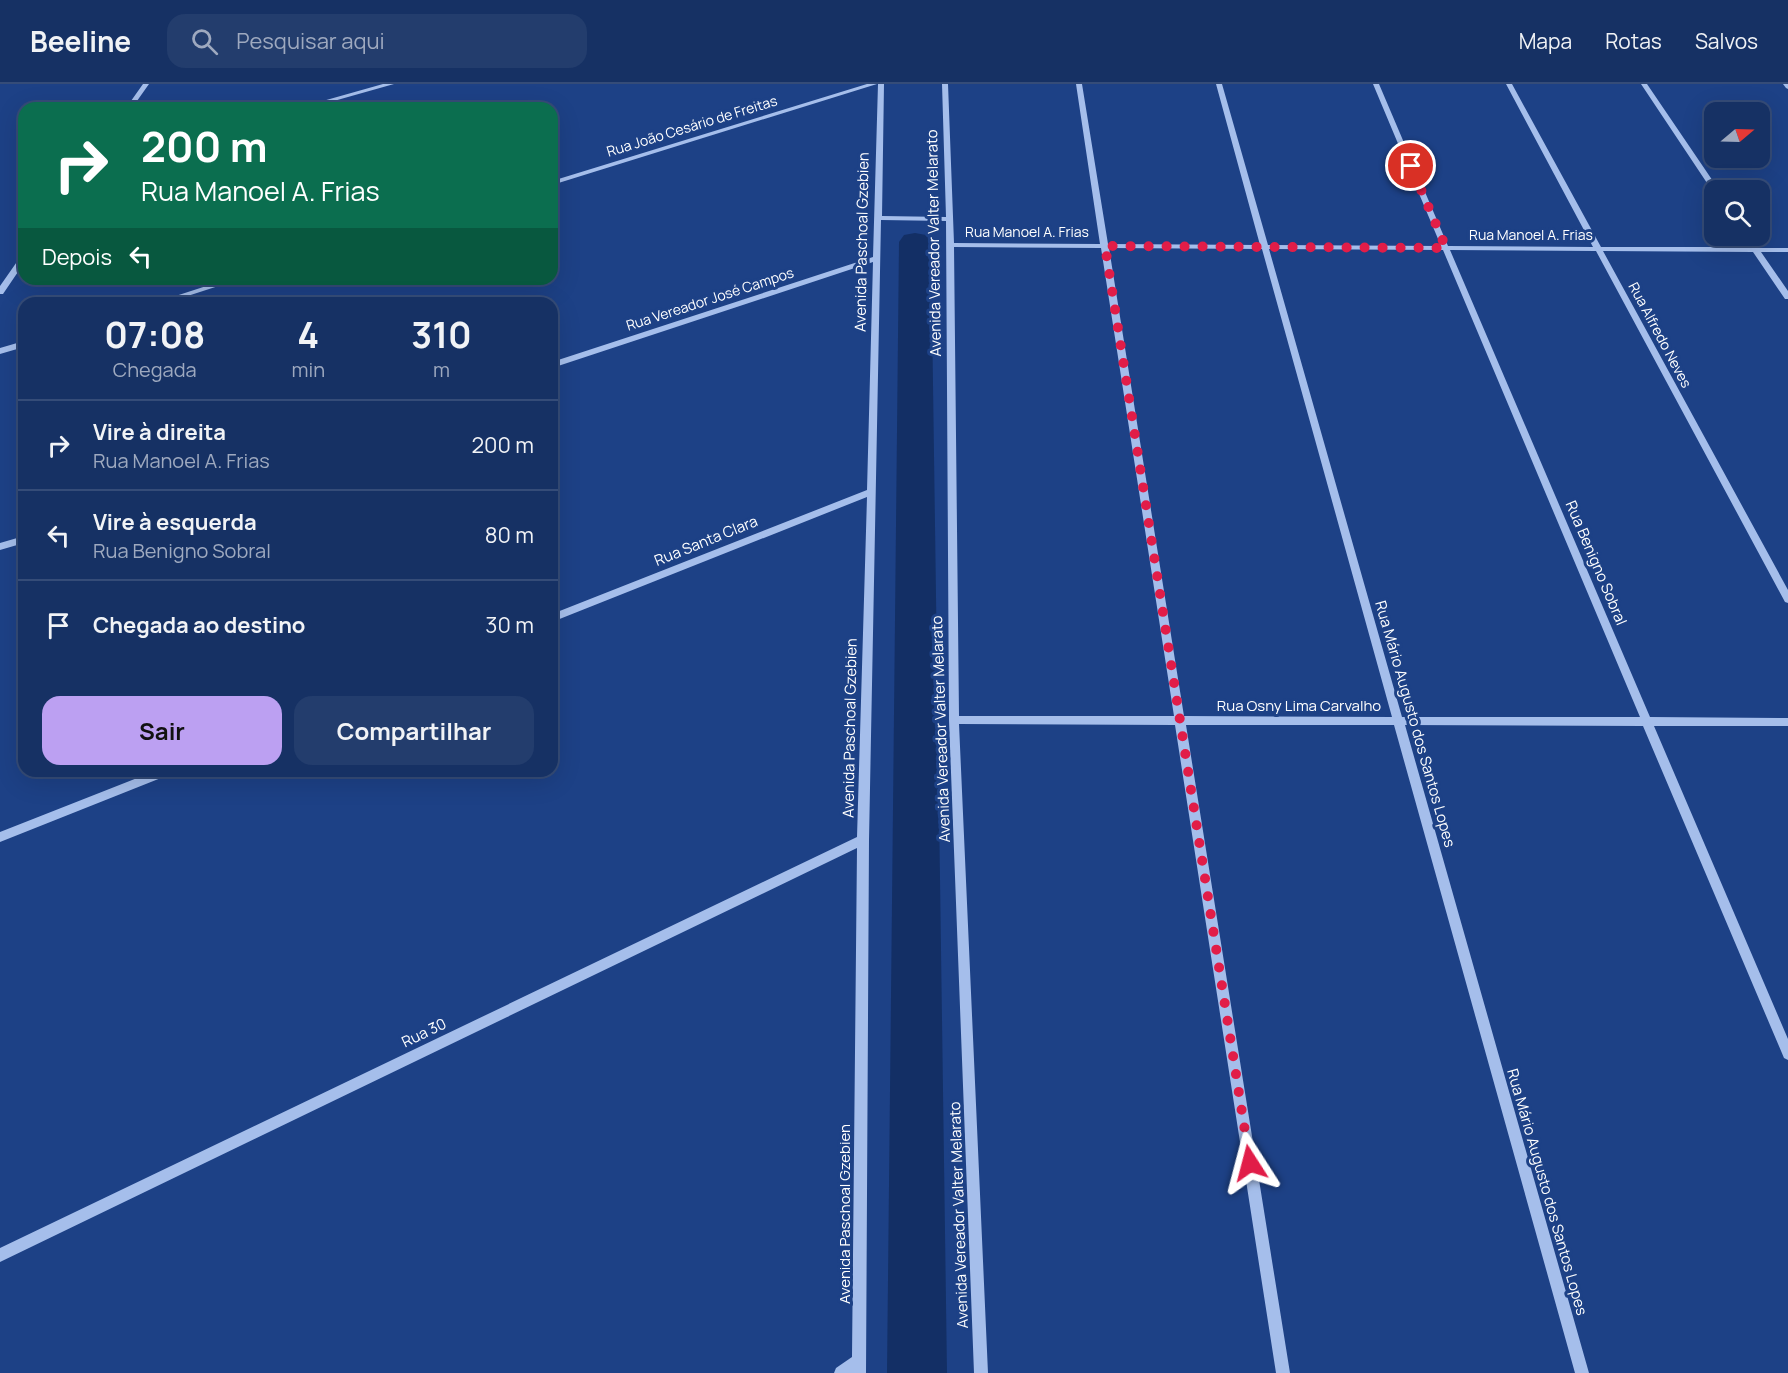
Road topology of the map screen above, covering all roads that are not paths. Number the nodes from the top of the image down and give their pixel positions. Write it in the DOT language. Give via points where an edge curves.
graph roads {
  1 [pos="146,84"];
  2 [pos="391,84"];
  3 [pos="874,84"];
  4 [pos="881,84"];
  5 [pos="945,84"];
  6 [pos="1079,84"];
  7 [pos="1219,84"];
  8 [pos="1376,84"];
  9 [pos="1509,84"];
  10 [pos="1644,84"];
  11 [pos="133,102"];
  12 [pos="324,102"];
  13 [pos="1709,180"];
  14 [pos="558,181"];
  15 [pos="878,218"];
  16 [pos="950,219"];
  17 [pos="950,245"];
  18 [pos="1105,246"];
  19 [pos="1753,246"];
  20 [pos="1265,247"];
  21 [pos="1446,248"];
  22 [pos="1598,249"];
  23 [pos="1756,250"];
  24 [pos="1788,250"];
  25 [pos="877,258"];
  26 [pos="18,266"];
  27 [pos="216,285"];
  28 [pos="0,292"];
  29 [pos="178,297"];
  30 [pos="1788,297"];
  31 [pos="18,346"];
  32 [pos="0,351"];
  33 [pos="558,363"];
  34 [pos="871,492"];
  35 [pos="18,541"];
  36 [pos="0,547"];
  37 [pos="1788,599"];
  38 [pos="558,616"];
  39 [pos="954,720"];
  40 [pos="1180,720"];
  41 [pos="1398,721"];
  42 [pos="1647,722"];
  43 [pos="1788,722"];
  44 [pos="152,777"];
  45 [pos="0,837"];
  46 [pos="862,840"];
  47 [pos="1788,1054"];
  48 [pos="0,1256"];
  49 [pos="859,1367"];
  50 [pos="841,1373"];
  51 [pos="981,1373"];
  52 [pos="1283,1373"];
  53 [pos="1582,1373"];
  1 -- 11 [label="street"];
  2 -- 12 [label="street"];
  3 -- 14 [label="street, Rua João Cesário de Freitas"];
  4 -- 15 [label="street, Avenida Paschoal Gzebien"];
  5 -- 16 [label="street, Avenida Vereador Valter Melarato"];
  6 -- 18 [label="street"];
  7 -- 20 [label="street, Rua Mário Augusto dos Santos Lopes"];
  8 -- 21 [label="street, Rua Benigno Sobral"];
  9 -- 22 [label="street, Rua Alfredo Neves"];
  10 -- 13 [label="street"];
  15 -- 16 [label="street"];
  15 -- 25 [label="street, Avenida Paschoal Gzebien"];
  16 -- 17 [label="street, Avenida Vereador Valter Melarato"];
  17 -- 18 [label="street, Rua Manoel A. Frias"];
  17 -- 39 [label="street, Avenida Vereador Valter Melarato"];
  18 -- 20 [label="street, Rua Manoel A. Frias"];
  18 -- 40 [label="street"];
  19 -- 23 [label="street"];
  20 -- 21 [label="street, Rua Manoel A. Frias"];
  20 -- 41 [label="street, Rua Mário Augusto dos Santos Lopes"];
  21 -- 22 [label="street, Rua Manoel A. Frias"];
  21 -- 42 [label="street, Rua Benigno Sobral"];
  22 -- 23 [label="street, Rua Manoel A. Frias"];
  22 -- 37 [label="street, Rua Alfredo Neves"];
  23 -- 24 [label="street, Rua Manoel A. Frias"];
  23 -- 30 [label="street"];
  25 -- 33 [label="street, Rua Vereador José Campos"];
  25 -- 34 [label="street, Avenida Paschoal Gzebien"];
  26 -- 28 [label="street"];
  27 -- 29 [label="street"];
  31 -- 32 [label="street"];
  34 -- 38 [label="street, Rua Santa Clara"];
  34 -- 46 [label="street, Avenida Paschoal Gzebien"];
  35 -- 36 [label="street"];
  39 -- 40 [label="street, Rua Osny Lima Carvalho"];
  39 -- 51 [label="street, Avenida Vereador Valter Melarato"];
  40 -- 41 [label="street, Rua Osny Lima Carvalho"];
  40 -- 52 [label="street"];
  41 -- 42 [label="street, Rua Osny Lima Carvalho"];
  41 -- 53 [label="street, Rua Mário Augusto dos Santos Lopes"];
  42 -- 43 [label="street, Rua Osny Lima Carvalho"];
  42 -- 47 [label="street, Rua Benigno Sobral"];
  44 -- 45 [label="street"];
  46 -- 48 [label="street, Rua 30"];
  46 -- 49 [label="street, Avenida Paschoal Gzebien"];
  49 -- 50 [label="street"];
}
